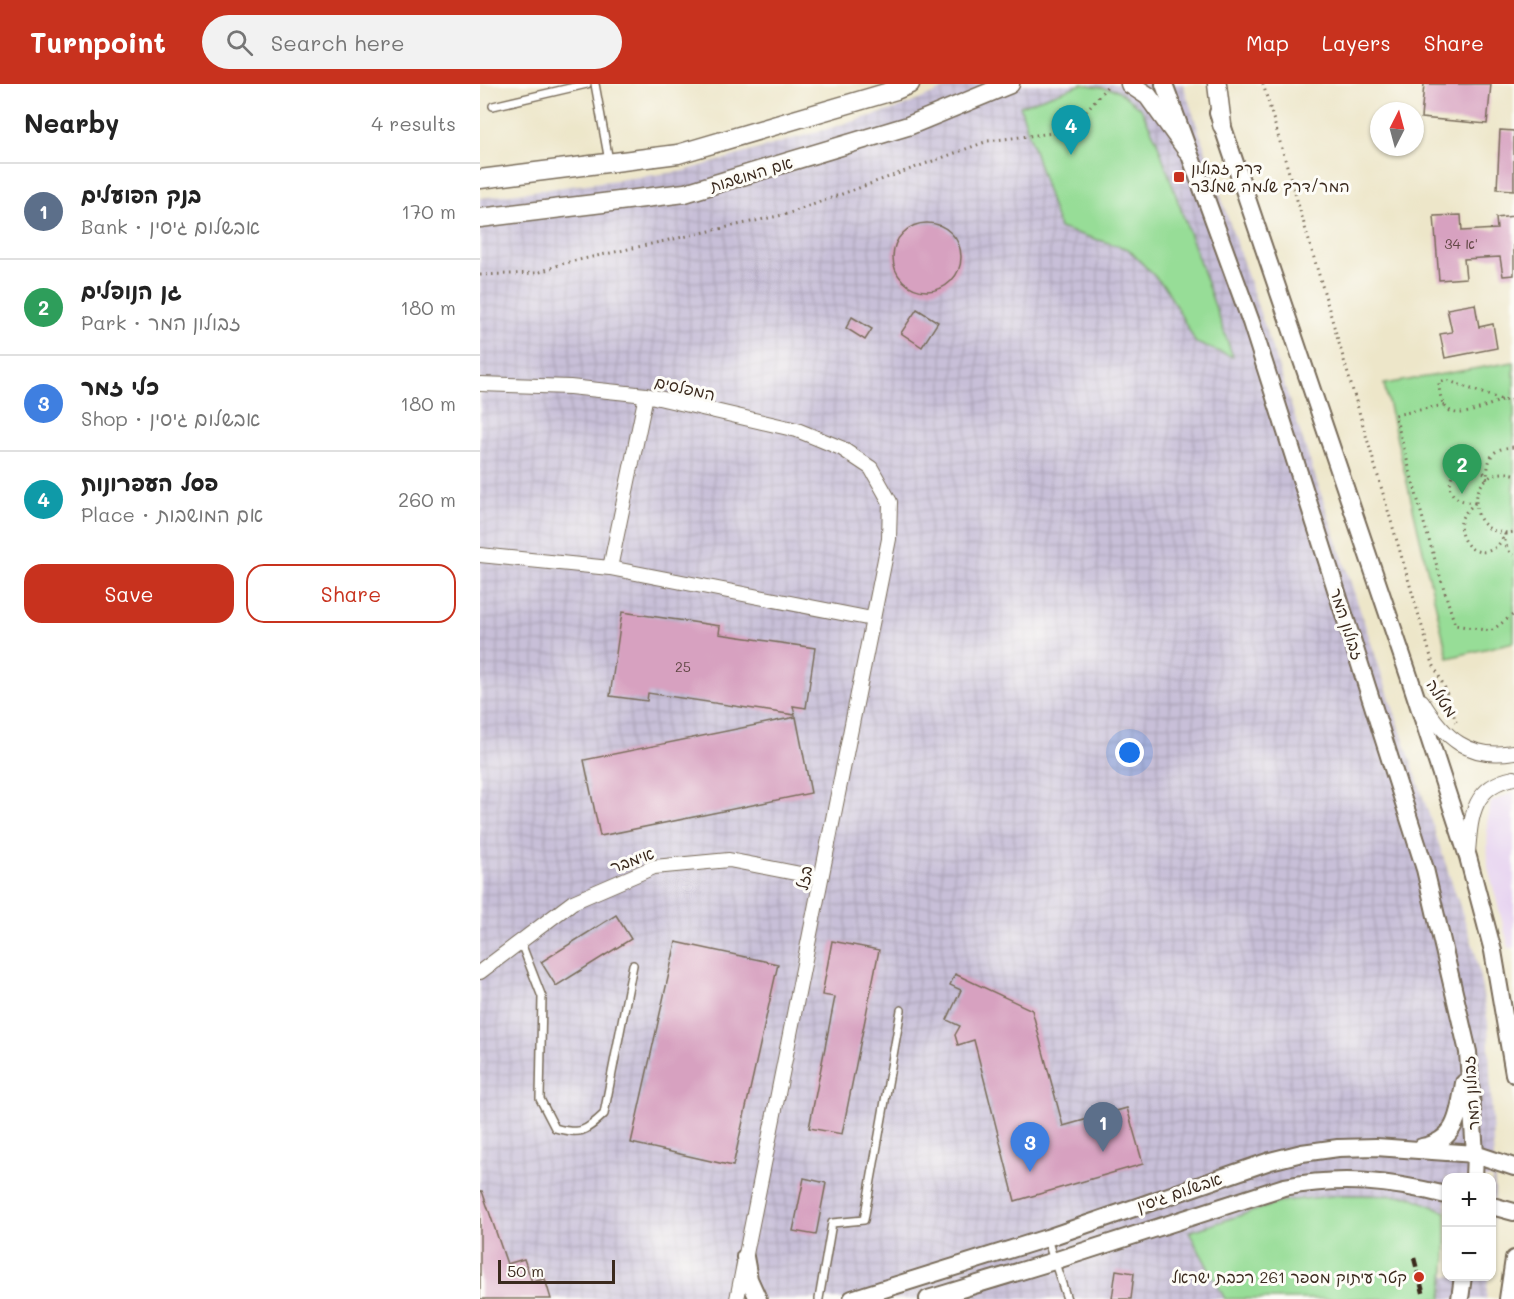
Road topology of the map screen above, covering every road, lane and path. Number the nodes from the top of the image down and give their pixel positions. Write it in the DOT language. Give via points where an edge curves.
graph roads {
  1 [pos="587,84"];
  2 [pos="595,84"];
  3 [pos="910,84"];
  4 [pos="1011,84"];
  5 [pos="1108,84"];
  6 [pos="1130,84"];
  7 [pos="1164,84"];
  8 [pos="1209,84"];
  9 [pos="1217,84"];
  10 [pos="1263,84"];
  11 [pos="493,106"];
  12 [pos="1222,125"];
  13 [pos="1187,150"];
  14 [pos="609,164"];
  15 [pos="480,179"];
  16 [pos="480,218"];
  17 [pos="480,275"];
  18 [pos="480,384"];
  19 [pos="646,395"];
  20 [pos="1502,400"];
  21 [pos="1514,401"];
  22 [pos="1444,405"];
  23 [pos="1514,447"];
  24 [pos="871,468"];
  25 [pos="1514,474"];
  26 [pos="1487,479"];
  27 [pos="1475,503"];
  28 [pos="1514,532"];
  29 [pos="1505,534"];
  30 [pos="480,555"];
  31 [pos="1514,555"];
  32 [pos="610,568"];
  33 [pos="1514,614"];
  34 [pos="872,619"];
  35 [pos="1410,679"];
  36 [pos="1458,727"];
  37 [pos="1514,752"];
  38 [pos="1514,778"];
  39 [pos="1468,857"];
  40 [pos="821,878"];
  41 [pos="521,943"];
  42 [pos="633,965"];
  43 [pos="480,972"];
  44 [pos="901,1010"];
  45 [pos="1468,1052"];
  46 [pos="1514,1074"];
  47 [pos="1412,1149"];
  48 [pos="1475,1154"];
  49 [pos="1514,1167"];
  50 [pos="1474,1173"];
  51 [pos="1442,1194"];
  52 [pos="1496,1207"];
  53 [pos="1514,1212"];
  54 [pos="1047,1238"];
  55 [pos="746,1257"];
  56 [pos="1514,1259"];
  57 [pos="1054,1261"];
  58 [pos="1462,1281"];
  59 [pos="1514,1294"];
  60 [pos="737,1299"];
  61 [pos="758,1299"];
  62 [pos="819,1299"];
  63 [pos="852,1299"];
  64 [pos="928,1299"];
  65 [pos="1067,1299"];
  66 [pos="1460,1299"];
  67 [pos="1510,1299"];
  1 -- 11 [label="lane"];
  2 -- 14 [label="lane"];
  3 -- 14 [label="main road" via="678,154"];
  4 -- 16 [label="main road, אם המושבות" via="908,126 686,194"];
  5 -- 17 [label="path" via="1069,131 988,141 787,214 565,263 537,273"];
  6 -- 13 [label="main road" via="1148,96"];
  7 -- 13 [label="street, זבולון המר"];
  8 -- 12 [label="street"];
  9 -- 12 [label="main road"];
  10 -- 36 [label="path" via="1433,664"];
  12 -- 35 [label="street"];
  13 -- 45 [label="street, זבולון המר" via="1251,322 1425,869"];
  14 -- 15 [label="main road"];
  18 -- 19 [label="street, המפלסים"];
  19 -- 24 [label="street, המפלסים" via="797,430 841,448"];
  19 -- 32 [label="street"];
  20 -- 21 [label="path"];
  20 -- 22 [label="path" via="1457,415"];
  20 -- 22 [label="path" via="1446,380 1439,382"];
  22 -- 33 [label="path" via="1395,415 1455,625 1491,631"];
  23 -- 26 [label="path" via="1500,448 1492,455"];
  24 -- 34 [label="street, בזל" via="890,502 889,539"];
  25 -- 26 [label="path" via="1507,472"];
  26 -- 27 [label="path"];
  26 -- 27 [label="path" via="1478,465 1454,469 1449,482 1452,494 1461,502"];
  27 -- 29 [label="path" via="1483,523"];
  27 -- 29 [label="path" via="1463,516 1464,542 1473,550 1486,551 1496,548"];
  28 -- 29 [label="path"];
  29 -- 31 [label="path" via="1505,543"];
  30 -- 32 [label="street"];
  32 -- 34 [label="street"];
  34 -- 40 [label="street, בזל"];
  35 -- 37 [label="street, מטולה" via="1434,721 1454,741 1485,754"];
  35 -- 39 [label="street"];
  38 -- 39 [label="street" via="1482,794 1474,808"];
  39 -- 46 [label="street" via="1493,951"];
  40 -- 41 [label="street, אימבר" via="729,860 654,867 573,902"];
  40 -- 55 [label="street, בזל"];
  41 -- 42 [label="lane" via="542,997 540,1099 555,1128 572,1133 587,1130 604,1114"];
  41 -- 43 [label="street, אימבר"];
  44 -- 62 [label="lane" via="864,1220 832,1223"];
  45 -- 47 [label="street" via="1455,1126 1432,1145"];
  45 -- 48 [label="street, זבולון המר"];
  47 -- 48 [label="street, אבשלום גיסין"];
  47 -- 54 [label="street, אבשלום גיסין" via="1338,1148 1302,1153"];
  48 -- 49 [label="street, אבשלום גיסין"];
  48 -- 50 [label="street, זבולון המר"];
  51 -- 57 [label="street, אבשלום גיסין" via="1410,1186 1314,1181 1284,1187"];
  52 -- 53 [label="street"];
  54 -- 57 [label="lane"];
  54 -- 63 [label="street, אבשלום גיסין"];
  55 -- 60 [label="street, בזל"];
  55 -- 61 [label="street" via="749,1279"];
  56 -- 67 [label="street"];
  57 -- 64 [label="street, אבשלום גיסין"];
  57 -- 65 [label="lane"];
  58 -- 66 [label="street"];
  59 -- 67 [label="street"];
}
